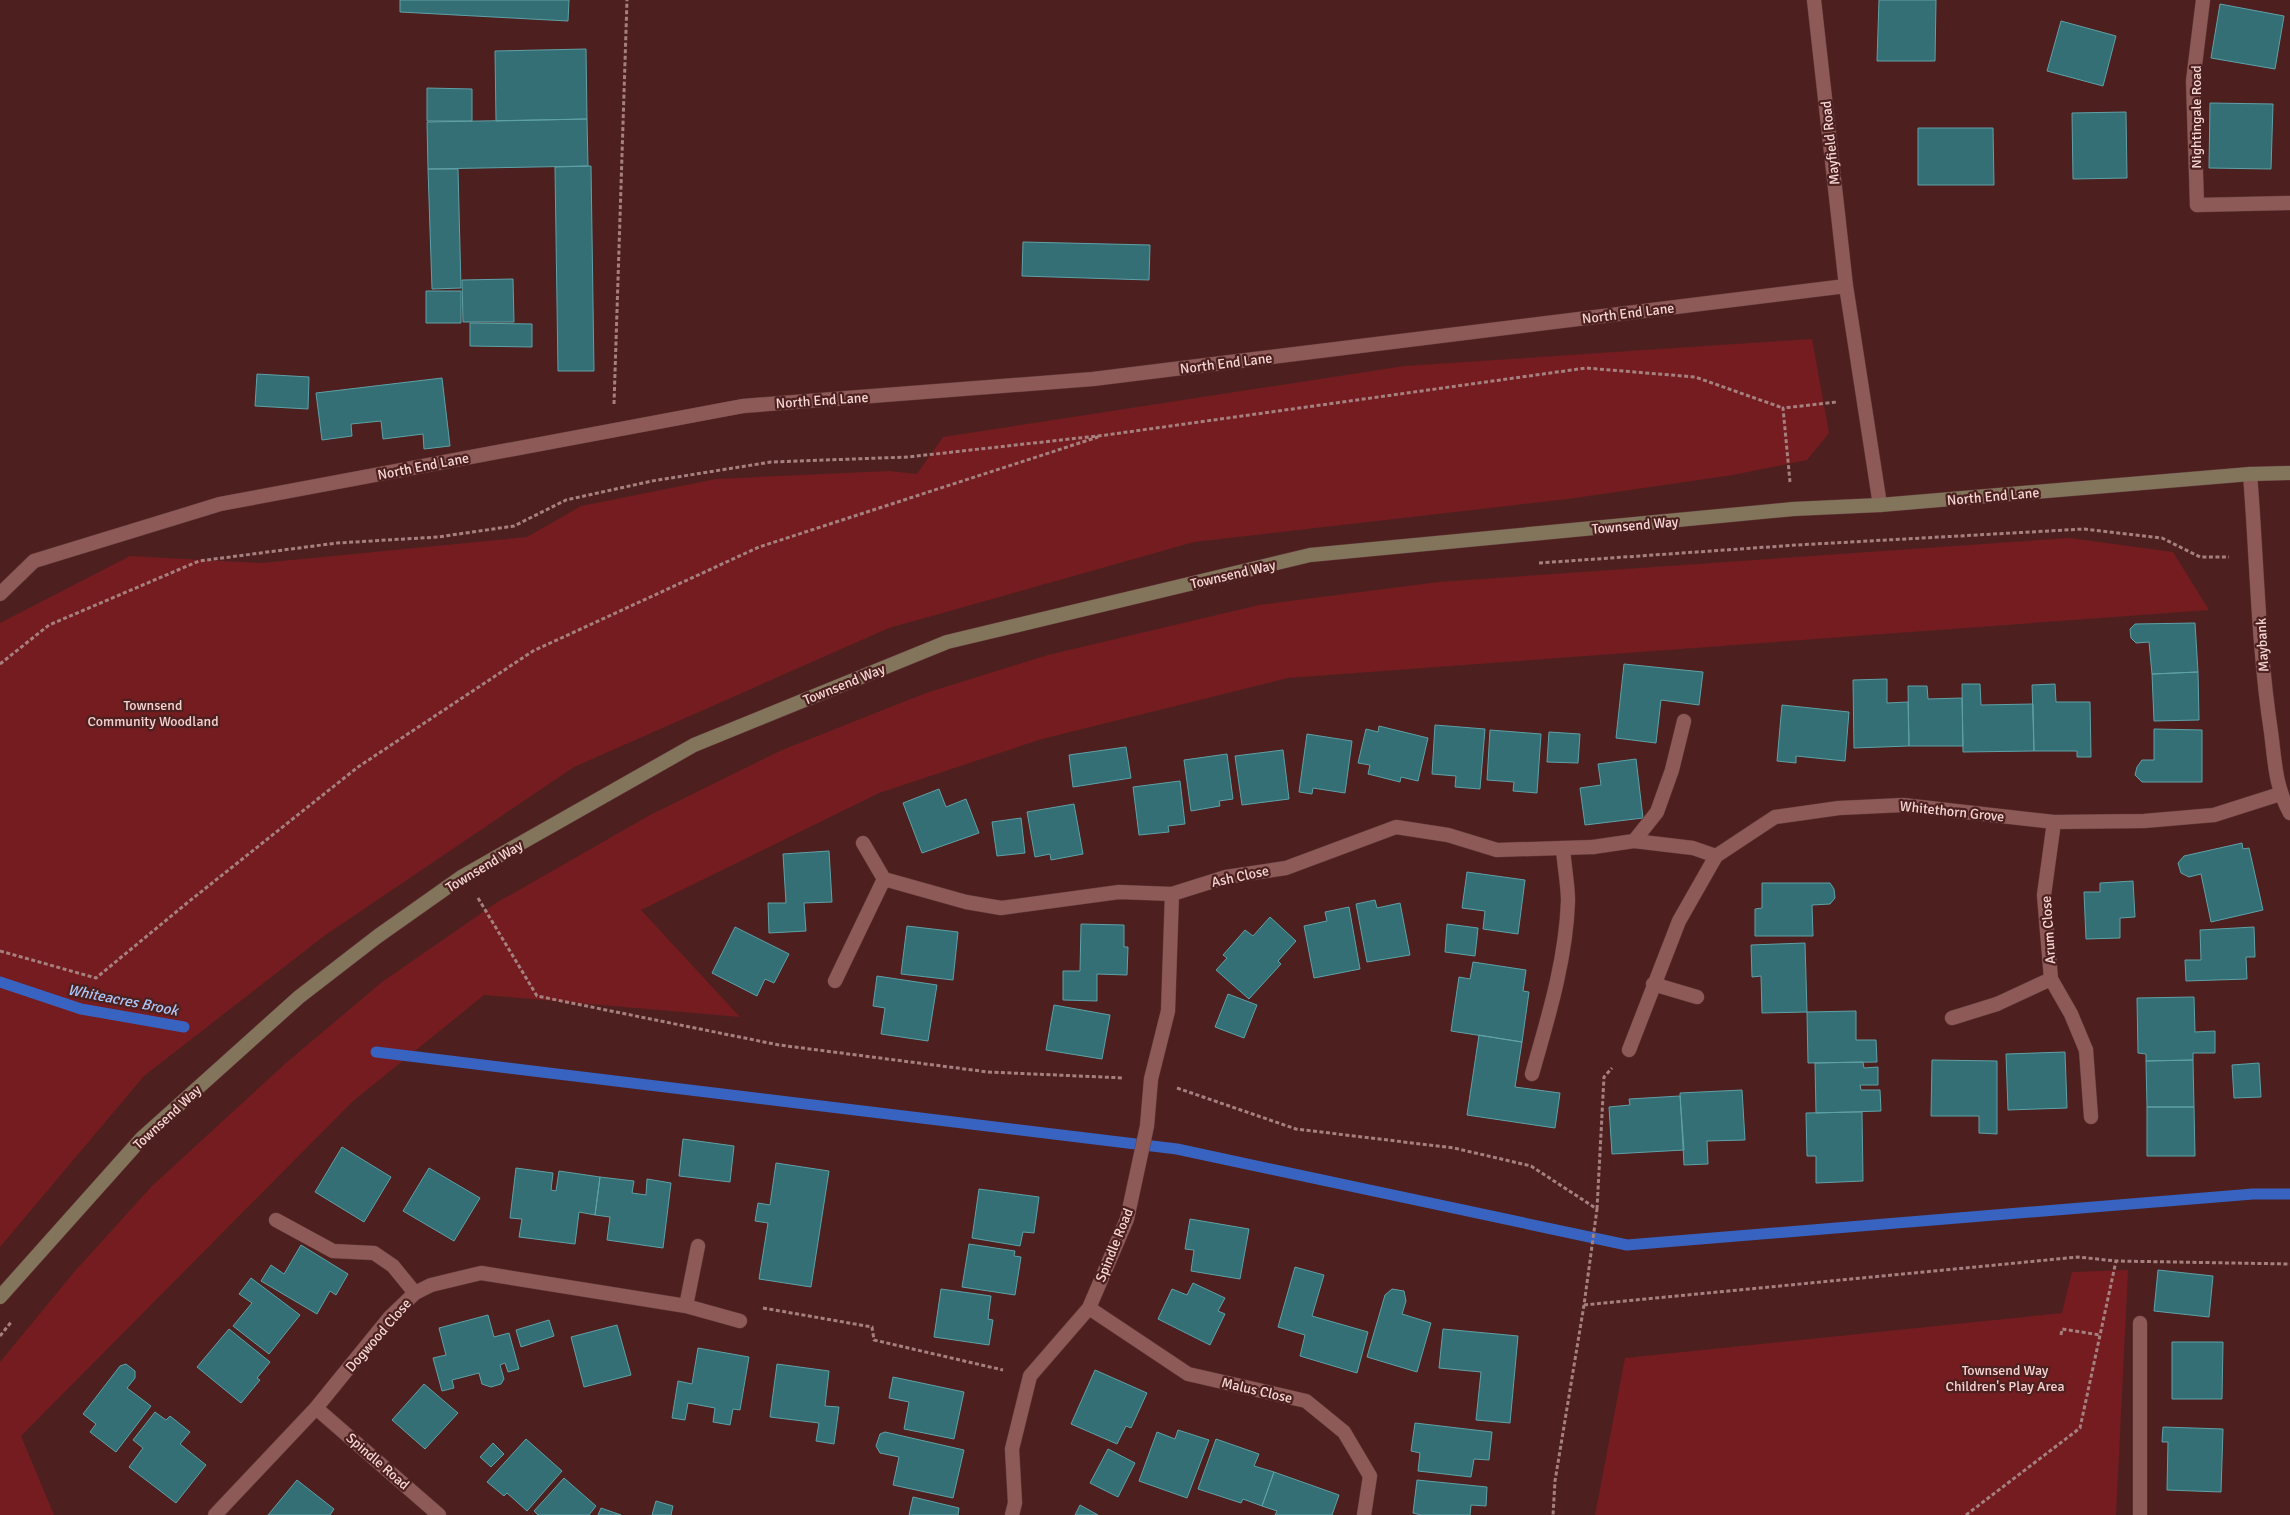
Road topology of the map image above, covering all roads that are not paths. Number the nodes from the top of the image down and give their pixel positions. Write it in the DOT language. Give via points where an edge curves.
graph roads {
  1 [pos="1814,0"];
  2 [pos="2204,0"];
  3 [pos="2290,203"];
  4 [pos="1846,286"];
  5 [pos="2290,473"];
  6 [pos="2250,474"];
  7 [pos="1880,505"];
  8 [pos="0,594"];
  9 [pos="1684,721"];
  10 [pos="2280,794"];
  11 [pos="2290,813"];
  12 [pos="2054,822"];
  13 [pos="1634,840"];
  14 [pos="863,843"];
  15 [pos="1563,848"];
  16 [pos="1716,856"];
  17 [pos="884,879"];
  18 [pos="1172,894"];
  19 [pos="2051,979"];
  20 [pos="835,981"];
  21 [pos="1653,984"];
  22 [pos="1697,997"];
  23 [pos="1952,1018"];
  24 [pos="1629,1050"];
  25 [pos="1532,1074"];
  26 [pos="2091,1117"];
  27 [pos="276,1220"];
  28 [pos="698,1246"];
  29 [pos="415,1293"];
  30 [pos="0,1297"];
  31 [pos="686,1306"];
  32 [pos="1088,1308"];
  33 [pos="740,1320"];
  34 [pos="2140,1323"];
  35 [pos="316,1408"];
  36 [pos="215,1515"];
  37 [pos="439,1515"];
  38 [pos="1012,1515"];
  39 [pos="1364,1515"];
  40 [pos="2140,1515"];
  1 -- 4 [label="street, Mayfield Road"];
  2 -- 3 [label="street, Nightingale Road" via="2193,82 2197,205"];
  4 -- 7 [label="street"];
  4 -- 8 [label="street, North End Lane" via="1093,379 743,406 220,504 34,561"];
  5 -- 6 [label="main road, North End Lane"];
  6 -- 7 [label="main road, North End Lane"];
  6 -- 10 [label="street, Maybank" via="2264,689"];
  7 -- 30 [label="main road, Townsend Way" via="1793,509 1310,555 947,642 694,745 463,876 299,997 142,1138"];
  9 -- 13 [label="street" via="1657,812"];
  10 -- 11 [label="street, Maybank"];
  10 -- 12 [label="street, Whitethorn Grove" via="2214,814 2144,821"];
  12 -- 16 [label="street, Whitethorn Grove" via="1903,805 1839,808 1775,818"];
  12 -- 19 [label="street, Arum Close" via="2044,895"];
  13 -- 15 [label="street, Ash Close"];
  13 -- 16 [label="street, Ash Close" via="1693,848"];
  14 -- 17 [label="street"];
  15 -- 18 [label="street, Ash Close" via="1497,850 1448,835 1396,827 1286,868 1226,877"];
  15 -- 25 [label="street" via="1568,901 1561,960"];
  16 -- 21 [label="street, Whitethorn Grove" via="1679,921"];
  17 -- 18 [label="street, Ash Close" via="966,902 1001,908 1119,892"];
  17 -- 20 [label="street"];
  18 -- 32 [label="street, Spindle Road" via="1168,1011 1151,1079 1148,1126 1127,1219"];
  19 -- 23 [label="street, Arum Close" via="1997,1004"];
  19 -- 26 [label="street, Arum Close" via="2086,1050"];
  21 -- 22 [label="street"];
  21 -- 24 [label="street, Whitethorn Grove"];
  27 -- 29 [label="street" via="333,1251 374,1253 393,1266"];
  28 -- 31 [label="street"];
  29 -- 31 [label="street, Dogwood Close" via="431,1285 481,1273"];
  29 -- 35 [label="street, Dogwood Close" via="390,1317"];
  31 -- 33 [label="street, Dogwood Close"];
  32 -- 38 [label="street, Spindle Road" via="1030,1376 1012,1449 1015,1504"];
  32 -- 39 [label="street, Malus Close" via="1188,1374 1306,1401 1344,1432 1370,1476"];
  34 -- 40 [label="street"];
  35 -- 36 [label="street, Dogwood Close"];
  35 -- 37 [label="street, Spindle Road"];
}
